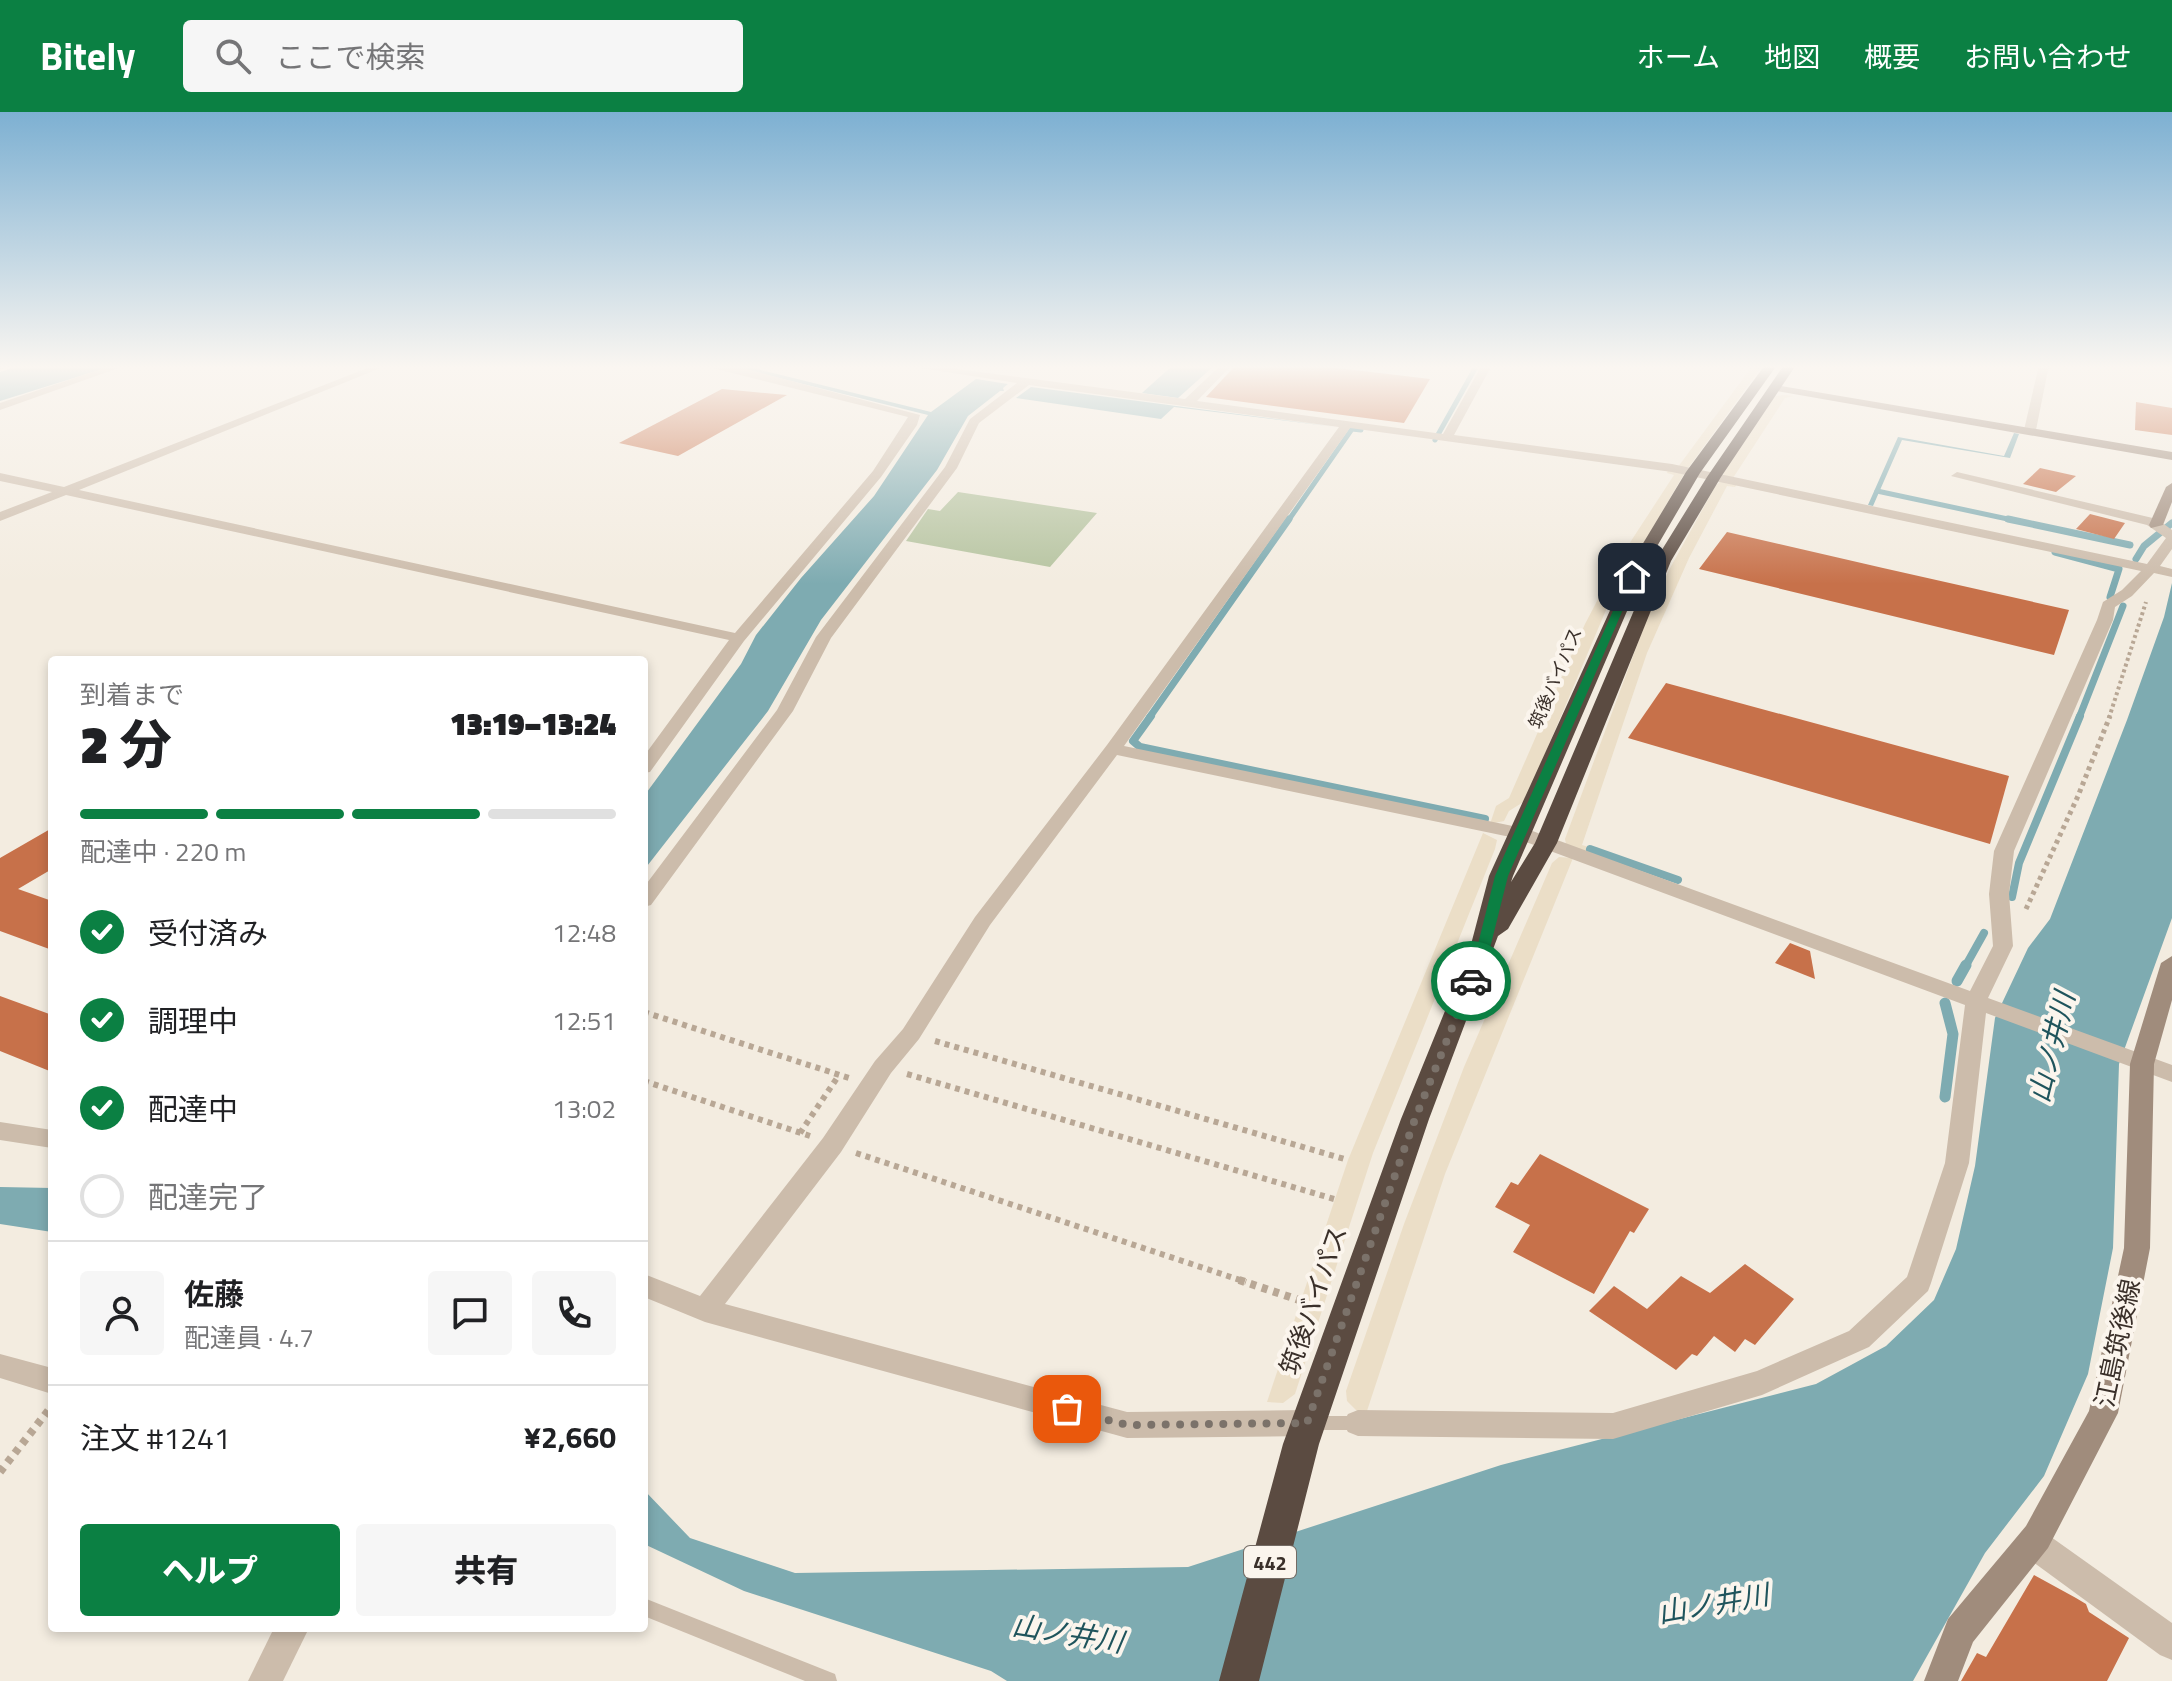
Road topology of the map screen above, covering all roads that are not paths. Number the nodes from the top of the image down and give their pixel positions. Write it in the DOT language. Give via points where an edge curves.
graph roads {
  1 [pos="198,438"];
  2 [pos="902,438"];
  3 [pos="966,438"];
  4 [pos="1337,438"];
  5 [pos="1456,438"];
  6 [pos="1718,438"];
  7 [pos="1741,438"];
  8 [pos="2075,438"];
  9 [pos="2172,456"];
  10 [pos="1693,472"];
  11 [pos="1957,476"];
  12 [pos="0,477"];
  13 [pos="1714,477"];
  14 [pos="2172,487"];
  15 [pos="64,491"];
  16 [pos="0,517"];
  17 [pos="2156,525"];
  18 [pos="2172,538"];
  19 [pos="2149,571"];
  20 [pos="2172,573"];
  21 [pos="739,638"];
  22 [pos="1113,749"];
  23 [pos="648,763"];
  24 [pos="1520,833"];
  25 [pos="1546,843"];
  26 [pos="648,896"];
  27 [pos="1482,952"];
  28 [pos="2172,963"];
  29 [pos="1984,1006"];
  30 [pos="2135,1061"];
  31 [pos="2172,1074"];
  32 [pos="0,1131"];
  33 [pos="48,1138"];
  34 [pos="648,1287"];
  35 [pos="705,1310"];
  36 [pos="0,1366"];
  37 [pos="48,1380"];
  38 [pos="1358,1423"];
  39 [pos="1304,1434"];
  40 [pos="2033,1543"];
  41 [pos="648,1609"];
  42 [pos="290,1632"];
  43 [pos="2172,1643"];
  44 [pos="265,1681"];
  45 [pos="828,1681"];
  46 [pos="1239,1681"];
  47 [pos="1941,1681"];
  1 -- 15 [label="street"];
  2 -- 21 [label="street"];
  3 -- 26 [label="street" via="951,468 824,637 785,711"];
  4 -- 22 [label="street"];
  5 -- 10 [label="street"];
  6 -- 10 [label="highway, 筑後バイパス / 442"];
  7 -- 13 [label="highway, 筑後バイパス / 442"];
  8 -- 9 [label="main road"];
  10 -- 13 [label="street"];
  10 -- 24 [label="highway, 筑後バイパス / 442" via="1623,595"];
  11 -- 17 [label="street"];
  12 -- 15 [label="street"];
  13 -- 19 [label="street"];
  13 -- 25 [label="highway, 筑後バイパス / 442" via="1663,561"];
  14 -- 17 [label="main road"];
  15 -- 16 [label="street"];
  15 -- 21 [label="street"];
  17 -- 18 [label="street"];
  18 -- 19 [label="street"];
  19 -- 20 [label="street"];
  19 -- 29 [label="street" via="2108,605 2004,851 1999,894 2003,946"];
  21 -- 23 [label="street"];
  22 -- 24 [label="street"];
  22 -- 35 [label="street" via="982,922 832,1145"];
  24 -- 25 [label="street"];
  24 -- 27 [label="highway, 筑後バイパス / 442" via="1501,876"];
  25 -- 27 [label="highway, 筑後バイパス / 442"];
  25 -- 29 [label="street"];
  27 -- 39 [label="highway, 筑後バイパス / 442" via="1415,1119"];
  28 -- 30 [label="main road, 江島筑後線"];
  29 -- 30 [label="street"];
  29 -- 38 [label="street" via="1957,1163 1918,1283 1859,1339 1762,1382 1613,1426"];
  30 -- 31 [label="street"];
  30 -- 40 [label="main road, 江島筑後線" via="2137,1248 2103,1413"];
  32 -- 33 [label="street"];
  34 -- 35 [label="street"];
  35 -- 39 [label="street" via="1127,1425"];
  36 -- 37 [label="street"];
  38 -- 39 [label="lane"];
  39 -- 46 [label="highway, 筑後バイパス / 442"];
  40 -- 43 [label="street"];
  40 -- 47 [label="main road, 江島筑後線" via="1960,1631"];
  41 -- 45 [label="lane"];
  42 -- 44 [label="street"];
}
